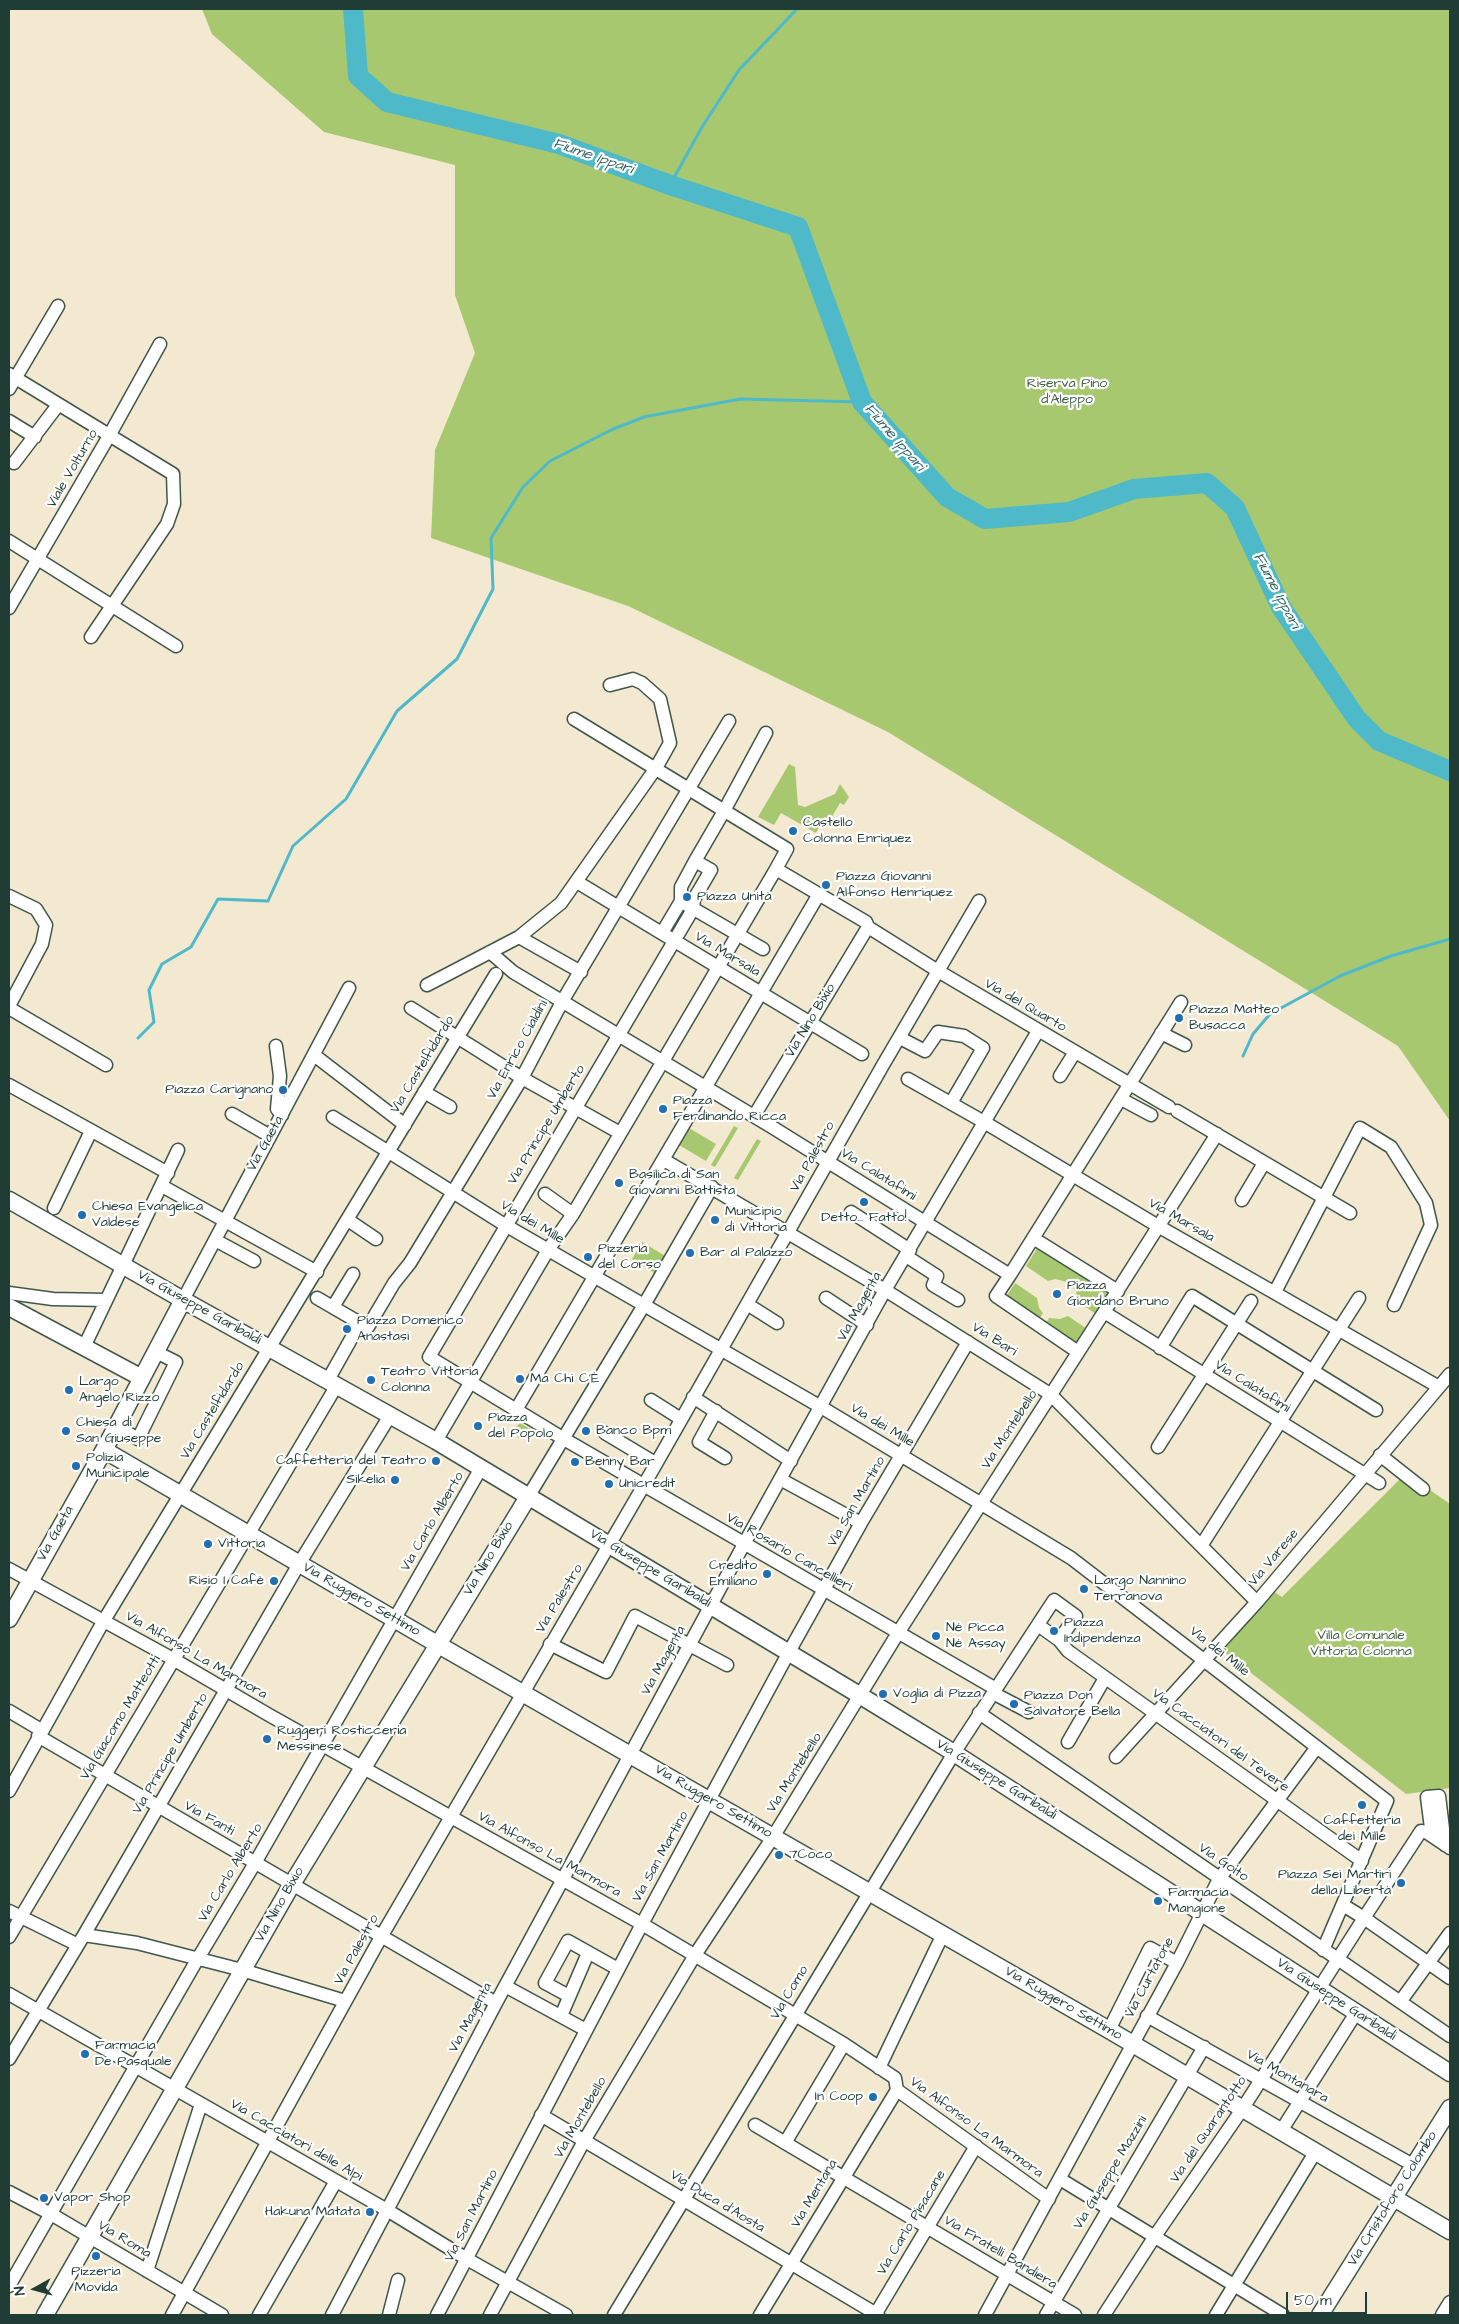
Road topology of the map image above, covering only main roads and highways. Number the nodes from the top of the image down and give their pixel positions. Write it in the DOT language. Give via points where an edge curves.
graph roads {
  1 [pos="9,1200"];
  2 [pos="183,1300"];
  3 [pos="9,1308"];
  4 [pos="142,1378"];
  5 [pos="104,1450"];
  6 [pos="529,1499"];
  7 [pos="9,1619"];
  8 [pos="437,1644"];
  9 [pos="1450,2073"];
  10 [pos="1450,2108"];
  11 [pos="1394,2197"];
  12 [pos="1450,2231"];
  13 [pos="45,2315"];
  14 [pos="1320,2315"];
  1 -- 2 [label="main road, Via Giuseppe Garibaldi"];
  2 -- 4 [label="main road, Via Gaeta"];
  2 -- 6 [label="main road, Via Giuseppe Garibaldi" via="391,1414"];
  3 -- 4 [label="main road"];
  4 -- 5 [label="main road, Via Gaeta"];
  5 -- 7 [label="main road, Via Gaeta"];
  5 -- 8 [label="main road, Via Ruggero Settimo"];
  6 -- 8 [label="main road, Via Nino Bixio"];
  6 -- 9 [label="main road, Via Giuseppe Garibaldi" via="954,1753"];
  8 -- 11 [label="main road, Via Ruggero Settimo"];
  8 -- 13 [label="main road, Via Nino Bixio" via="292,1884"];
  10 -- 11 [label="main road, Via Cristoforo Colombo"];
  11 -- 12 [label="main road, Via Ruggero Settimo"];
  11 -- 14 [label="main road, Via Cristoforo Colombo"];
}
